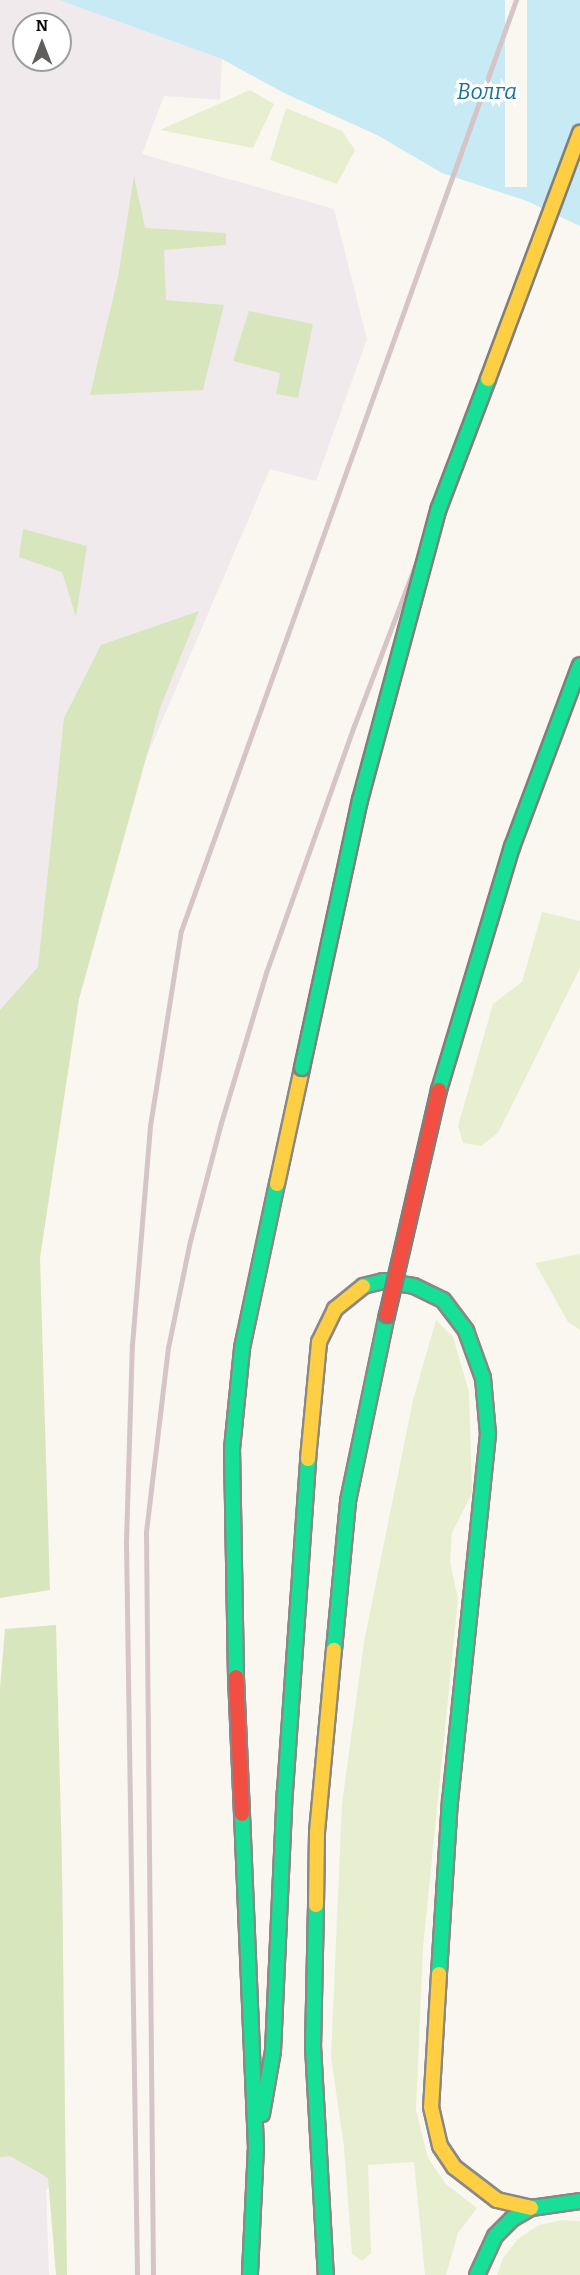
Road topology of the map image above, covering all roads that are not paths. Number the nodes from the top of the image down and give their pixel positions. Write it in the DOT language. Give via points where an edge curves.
graph roads {
  1 [pos="580,133"];
  2 [pos="580,665"];
  3 [pos="256,2146"];
  4 [pos="580,2201"];
  5 [pos="531,2208"];
  6 [pos="250,2275"];
  7 [pos="326,2275"];
  8 [pos="477,2275"];
  1 -- 3 [label="main road, bridge" via="439,508 363,789 242,1348 232,1449 236,1694"];
  2 -- 7 [label="main road, bridge" via="512,847 447,1056 348,1501 317,1832 313,2046"];
  3 -- 5 [label="main road" via="273,2051 286,1767 313,1378 319,1342 335,1309 356,1288 382,1281 414,1286 443,1300 466,1331 483,1378 488,1434 450,1799 431,2107 440,2146 453,2166 497,2200"];
  3 -- 6 [label="main road"];
  4 -- 5 [label="main road"];
  5 -- 8 [label="main road" via="495,2236"];
}
